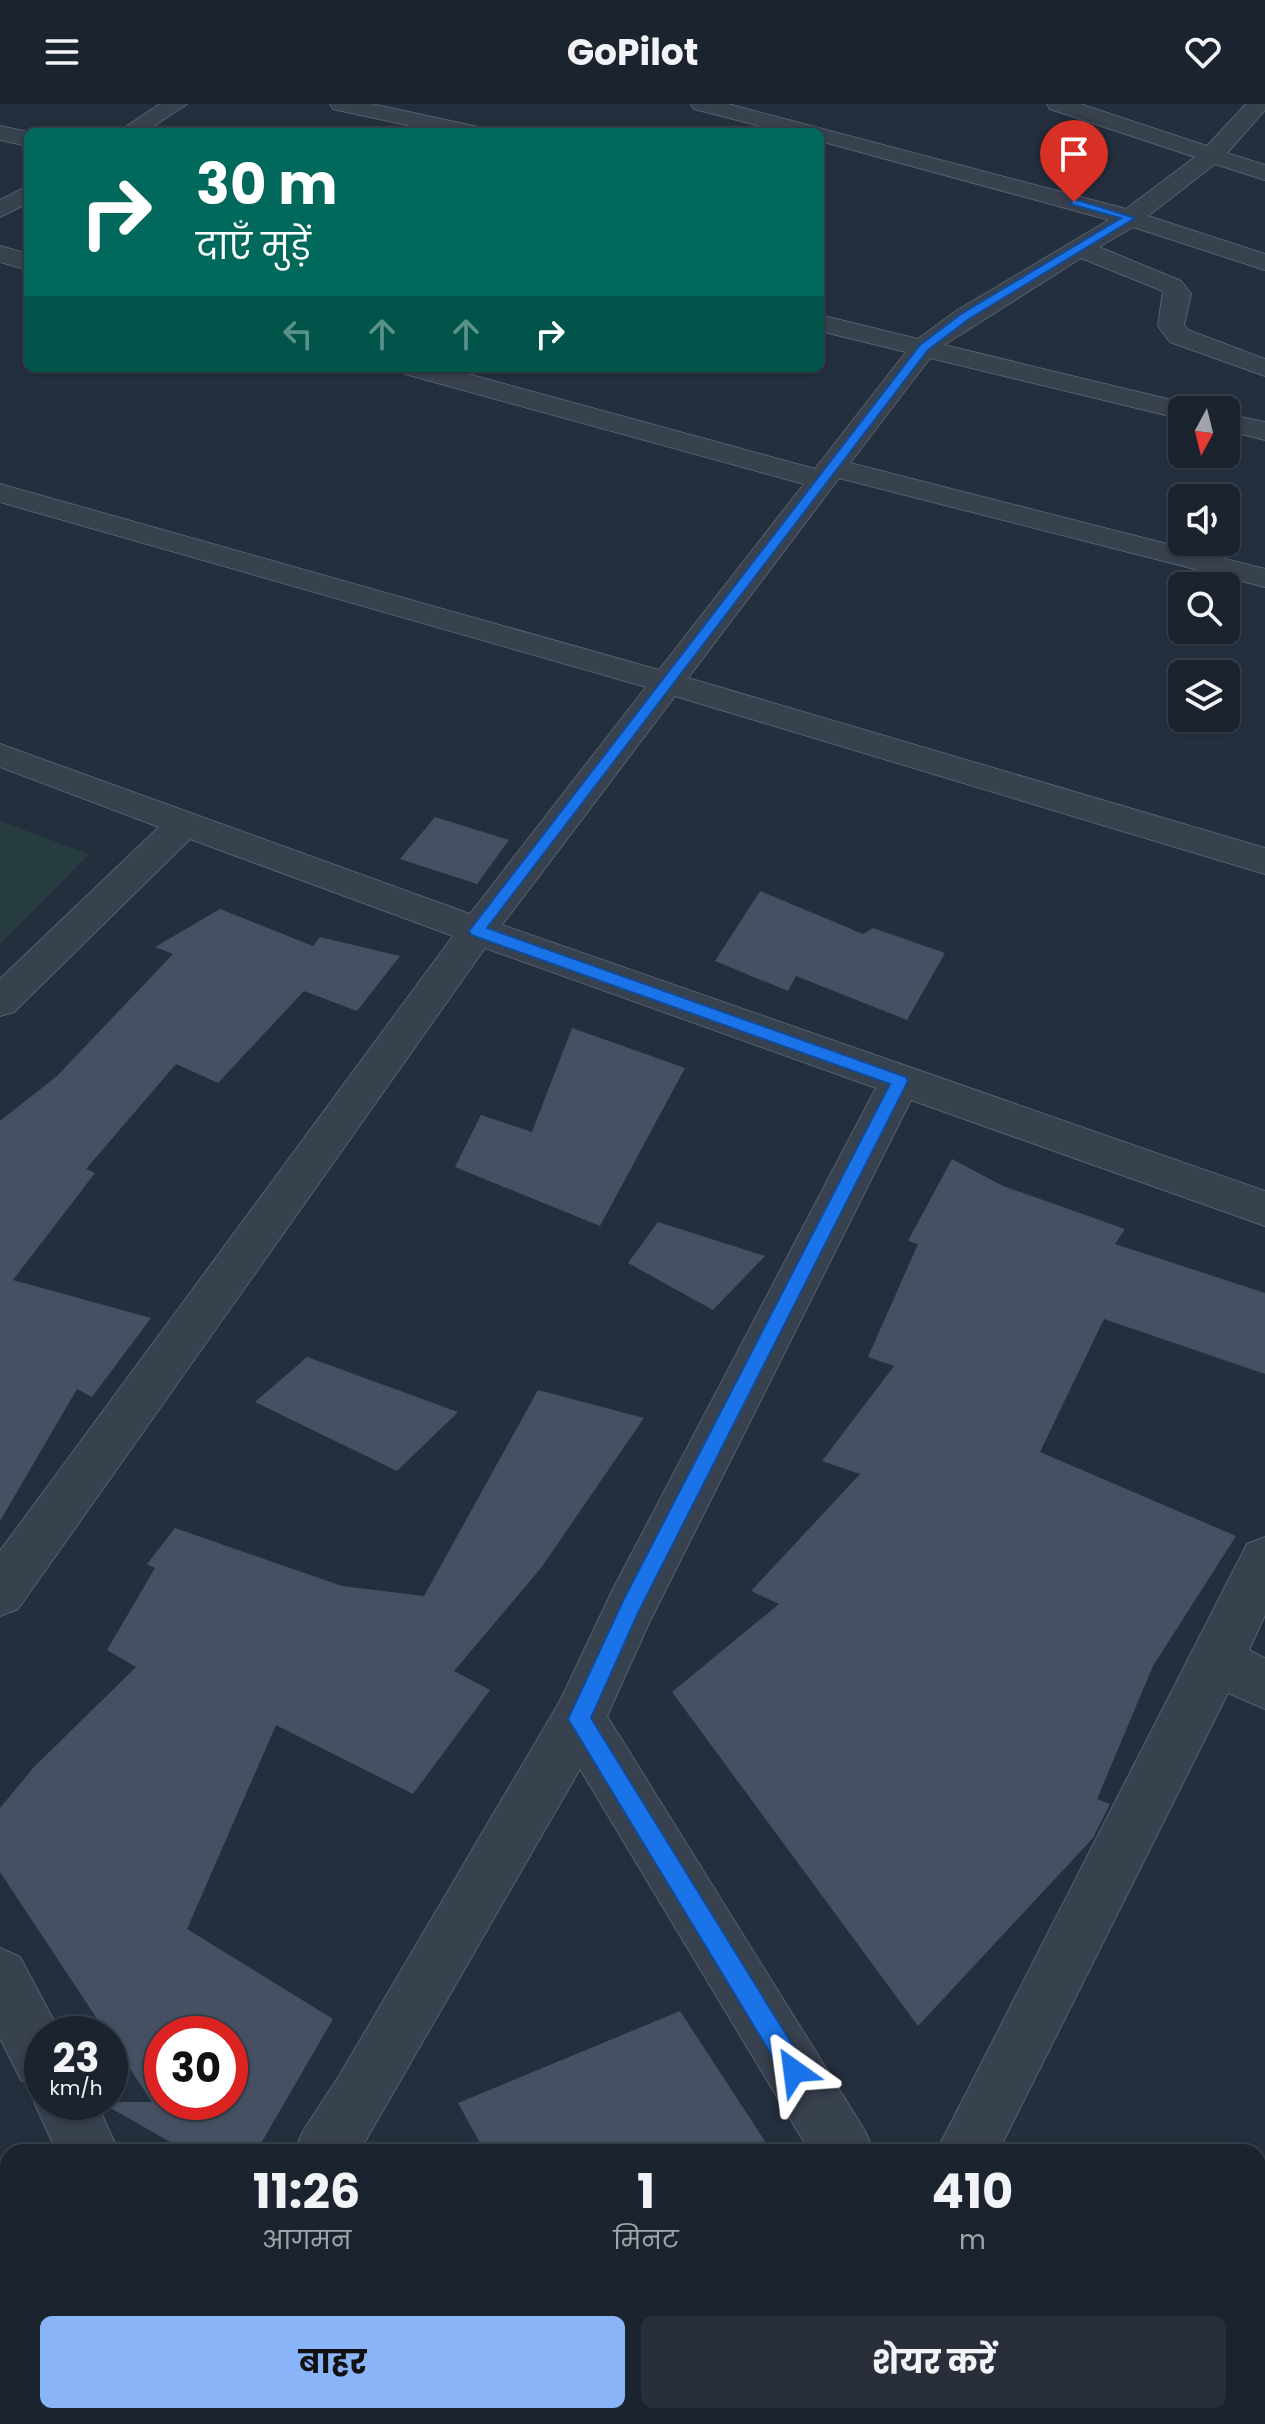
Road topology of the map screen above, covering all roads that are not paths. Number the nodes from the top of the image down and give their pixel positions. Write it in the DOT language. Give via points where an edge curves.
graph roads {
  1 [pos="176,104"];
  2 [pos="341,104"];
  3 [pos="702,104"];
  4 [pos="1058,104"];
  5 [pos="1258,104"];
  6 [pos="751,118"];
  7 [pos="468,122"];
  8 [pos="136,128"];
  9 [pos="794,128"];
  10 [pos="0,133"];
  11 [pos="824,135"];
  12 [pos="24,138"];
  13 [pos="1212,155"];
  14 [pos="1265,173"];
  15 [pos="24,195"];
  16 [pos="0,210"];
  17 [pos="1130,218"];
  18 [pos="1082,249"];
  19 [pos="0,254"];
  20 [pos="24,261"];
  21 [pos="1265,262"];
  22 [pos="824,324"];
  23 [pos="924,347"];
  24 [pos="1265,368"];
  25 [pos="431,372"];
  26 [pos="1168,408"];
  27 [pos="1240,425"];
  28 [pos="1265,431"];
  29 [pos="826,473"];
  30 [pos="0,493"];
  31 [pos="1265,578"];
  32 [pos="665,682"];
  33 [pos="0,755"];
  34 [pos="185,823"];
  35 [pos="1265,861"];
  36 [pos="477,931"];
  37 [pos="0,1002"];
  38 [pos="900,1081"];
  39 [pos="1265,1209"];
  40 [pos="1265,1560"];
  41 [pos="0,1592"];
  42 [pos="1217,1662"];
  43 [pos="1265,1684"];
  44 [pos="579,1719"];
  45 [pos="0,1977"];
  46 [pos="24,2024"];
  47 [pos="73,2120"];
  48 [pos="85,2144"];
  49 [pos="329,2144"];
  50 [pos="839,2144"];
  51 [pos="970,2144"];
  1 -- 8 [label="street"];
  2 -- 7 [label="street" via="444,126"];
  3 -- 6 [label="street"];
  4 -- 13 [label="street"];
  5 -- 13 [label="street"];
  6 -- 9 [label="street"];
  10 -- 12 [label="street"];
  11 -- 17 [label="street"];
  13 -- 14 [label="street"];
  13 -- 17 [label="street"];
  15 -- 16 [label="street"];
  17 -- 18 [label="street"];
  17 -- 21 [label="street"];
  18 -- 23 [label="street"];
  18 -- 24 [label="street" via="1172,286 1178,294 1171,326 1179,336"];
  19 -- 20 [label="street"];
  22 -- 23 [label="street"];
  23 -- 26 [label="street"];
  23 -- 29 [label="street"];
  25 -- 29 [label="street"];
  27 -- 28 [label="street"];
  29 -- 31 [label="street"];
  29 -- 32 [label="street"];
  30 -- 32 [label="street"];
  32 -- 35 [label="street"];
  32 -- 36 [label="street"];
  33 -- 34 [label="street"];
  34 -- 36 [label="street"];
  34 -- 37 [label="street"];
  36 -- 38 [label="street"];
  36 -- 41 [label="street"];
  38 -- 39 [label="street"];
  38 -- 44 [label="street" via="631,1606"];
  40 -- 42 [label="street"];
  42 -- 43 [label="street"];
  42 -- 51 [label="street"];
  44 -- 49 [label="street"];
  44 -- 50 [label="street"];
  45 -- 46 [label="street"];
  47 -- 48 [label="street"];
}
